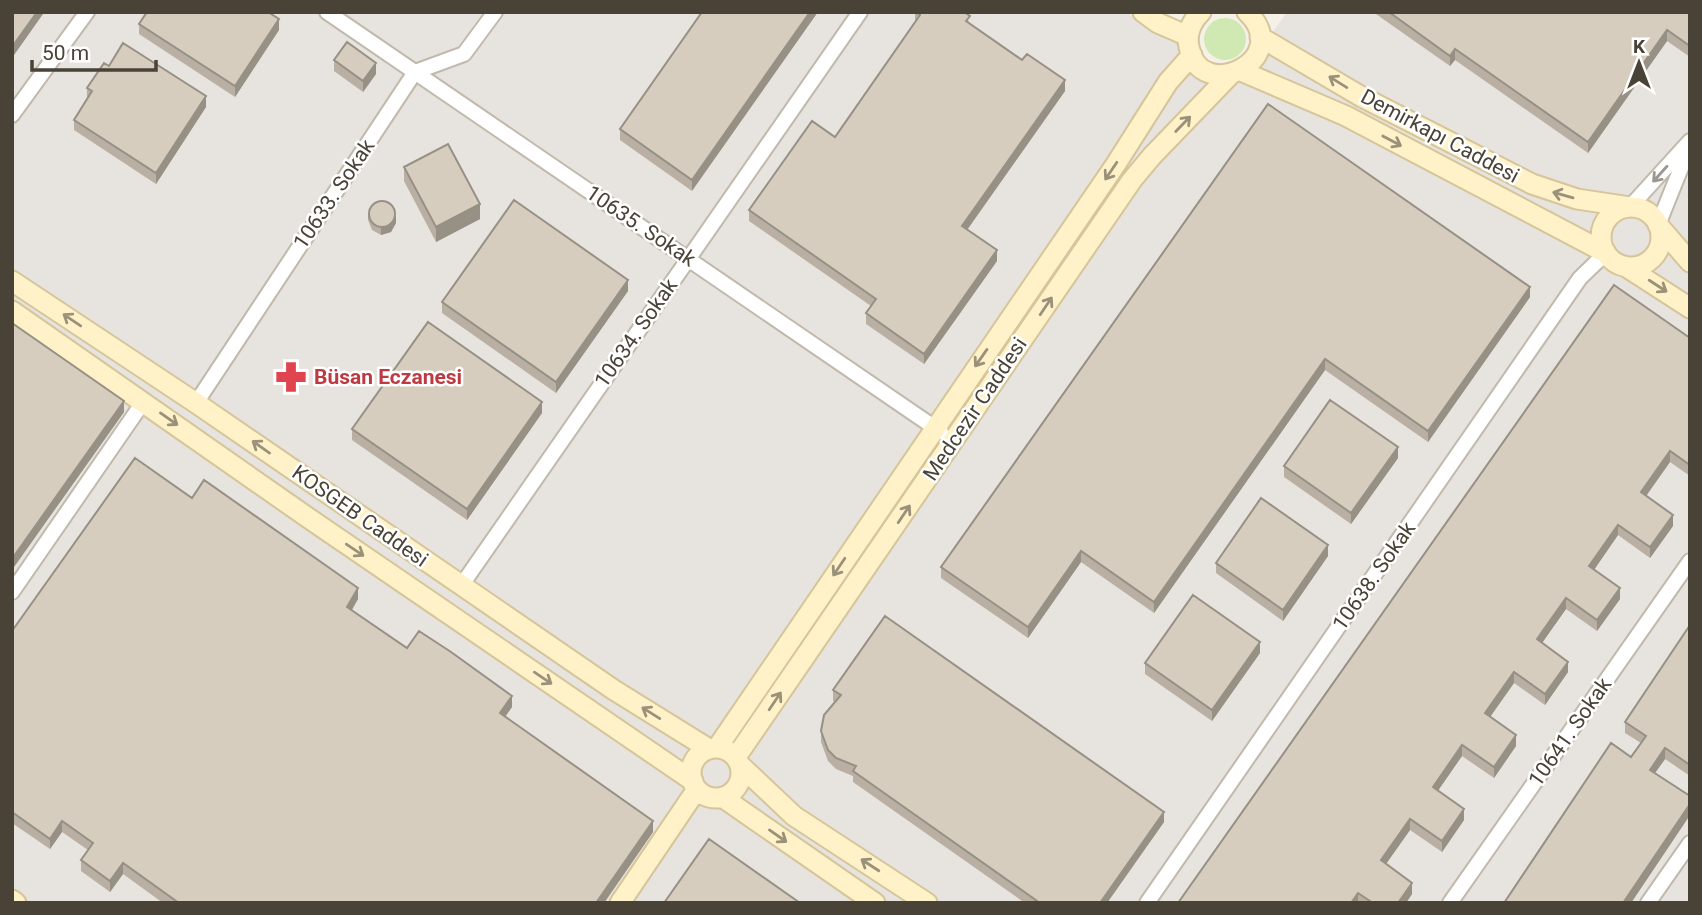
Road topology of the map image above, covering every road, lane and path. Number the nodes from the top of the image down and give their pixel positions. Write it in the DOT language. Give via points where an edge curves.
graph roads {
  1 [pos="87,12"];
  2 [pos="327,12"];
  3 [pos="495,12"];
  4 [pos="859,12"];
  5 [pos="1143,12"];
  6 [pos="1201,12"];
  7 [pos="1258,22"];
  8 [pos="1190,46"];
  9 [pos="415,72"];
  10 [pos="1236,73"];
  11 [pos="12,115"];
  12 [pos="1690,143"];
  13 [pos="1630,207"];
  14 [pos="1658,225"];
  15 [pos="1606,253"];
  16 [pos="688,259"];
  17 [pos="1690,262"];
  18 [pos="1625,266"];
  19 [pos="12,281"];
  20 [pos="1690,308"];
  21 [pos="12,311"];
  22 [pos="144,401"];
  23 [pos="196,403"];
  24 [pos="934,427"];
  25 [pos="954,441"];
  26 [pos="1690,561"];
  27 [pos="461,586"];
  28 [pos="12,592"];
  29 [pos="713,748"];
  30 [pos="738,761"];
  31 [pos="695,785"];
  32 [pos="722,797"];
  33 [pos="1690,844"];
  34 [pos="620,903"];
  35 [pos="875,903"];
  36 [pos="927,903"];
  37 [pos="1147,903"];
  38 [pos="1450,903"];
  39 [pos="1648,903"];
  1 -- 11 [label="street"];
  2 -- 9 [label="street, 10635. Sokak"];
  3 -- 9 [label="street" via="464,54"];
  4 -- 16 [label="street, 10634. Sokak"];
  5 -- 8 [label="street"];
  6 -- 8 [label="street, Medcezir Caddesi" via="1191,26"];
  7 -- 10 [label="street, Medcezir Caddesi" via="1256,57"];
  13 -- 7 [label="street, Demirkapı Caddesi, one-way" via="1577,199 1532,184 1362,96"];
  8 -- 10 [label="street, Demirkapı Caddesi" via="1197,63 1212,73"];
  8 -- 24 [label="street, Medcezir Caddesi, one-way" via="1116,164"];
  9 -- 16 [label="street, 10635. Sokak"];
  9 -- 23 [label="street, 10633. Sokak"];
  10 -- 15 [label="street, Demirkapı Caddesi, one-way" via="1346,116"];
  25 -- 10 [label="street, Medcezir Caddesi, one-way" via="1132,180"];
  12 -- 13 [label="street, one-way"];
  12 -- 14 [label="street"];
  13 -- 14 [label="street" via="1644,210"];
  13 -- 15 [label="street" via="1612,213 1605,223 1601,241"];
  14 -- 17 [label="street"];
  14 -- 18 [label="street" via="1660,241 1654,256 1641,265"];
  15 -- 18 [label="street"];
  15 -- 37 [label="street, 10638. Sokak" via="1580,278"];
  16 -- 24 [label="street, 10635. Sokak"];
  16 -- 27 [label="street, 10634. Sokak"];
  18 -- 20 [label="street, one-way"];
  23 -- 19 [label="street, KOSGEB Caddesi, one-way"];
  21 -- 22 [label="street, KOSGEB Caddesi"];
  22 -- 28 [label="street"];
  22 -- 31 [label="street, KOSGEB Caddesi, one-way"];
  27 -- 23 [label="street, KOSGEB Caddesi, one-way"];
  24 -- 25 [label="street, 10635. Sokak"];
  24 -- 29 [label="street, Medcezir Caddesi, one-way"];
  30 -- 25 [label="street, Medcezir Caddesi, one-way"];
  26 -- 38 [label="street, 10641. Sokak"];
  29 -- 27 [label="street, KOSGEB Caddesi, one-way" via="614,690"];
  29 -- 30 [label="street" via="724,749"];
  29 -- 31 [label="street" via="702,752 692,765"];
  30 -- 32 [label="street" via="740,781"];
  36 -- 30 [label="street, one-way" via="794,816"];
  31 -- 32 [label="street" via="709,796"];
  31 -- 34 [label="street"];
  32 -- 35 [label="street, one-way"];
  33 -- 39 [label="street"];
}
